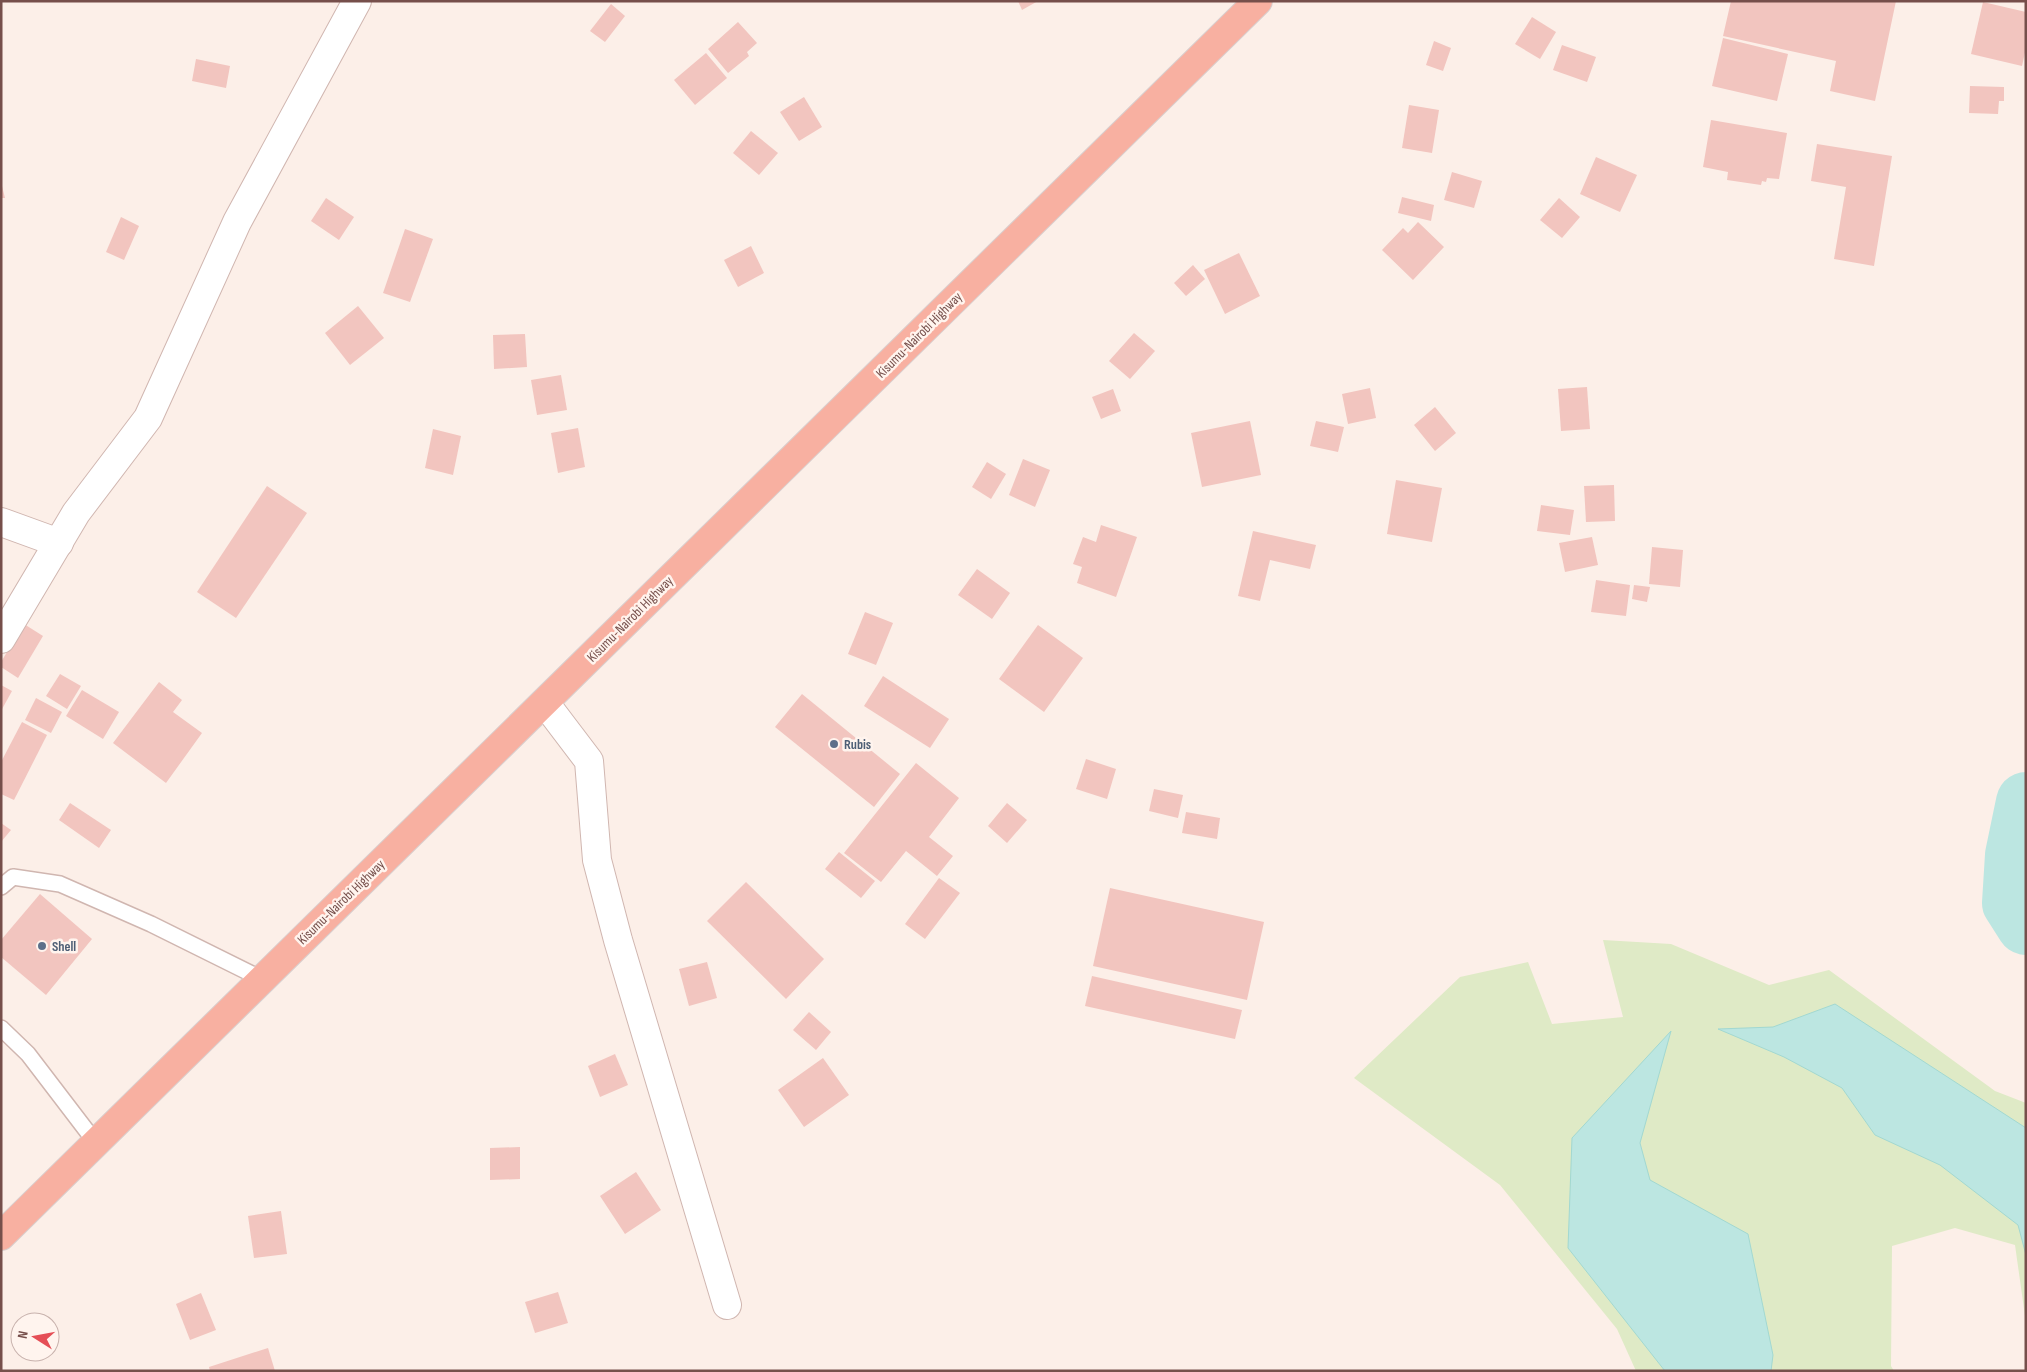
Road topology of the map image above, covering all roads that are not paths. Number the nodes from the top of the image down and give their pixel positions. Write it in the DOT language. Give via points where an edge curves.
graph roads {
  1 [pos="356,1"];
  2 [pos="1258,1"];
  3 [pos="1,522"];
  4 [pos="59,543"];
  5 [pos="1,639"];
  6 [pos="544,703"];
  7 [pos="1,887"];
  8 [pos="262,980"];
  9 [pos="1,1028"];
  10 [pos="96,1143"];
  11 [pos="1,1236"];
  12 [pos="728,1305"];
  1 -- 4 [label="street" via="237,222 148,418 76,513"];
  2 -- 6 [label="highway, Kisumu-Nairobi Highway"];
  3 -- 4 [label="street"];
  4 -- 5 [label="street"];
  6 -- 8 [label="highway, Kisumu-Nairobi Highway"];
  6 -- 12 [label="street" via="589,761 597,860"];
  7 -- 8 [label="lane" via="13,877 60,884 151,924"];
  8 -- 10 [label="highway, Kisumu-Nairobi Highway"];
  9 -- 10 [label="lane" via="28,1054"];
  10 -- 11 [label="highway, Kisumu-Nairobi Highway"];
}
